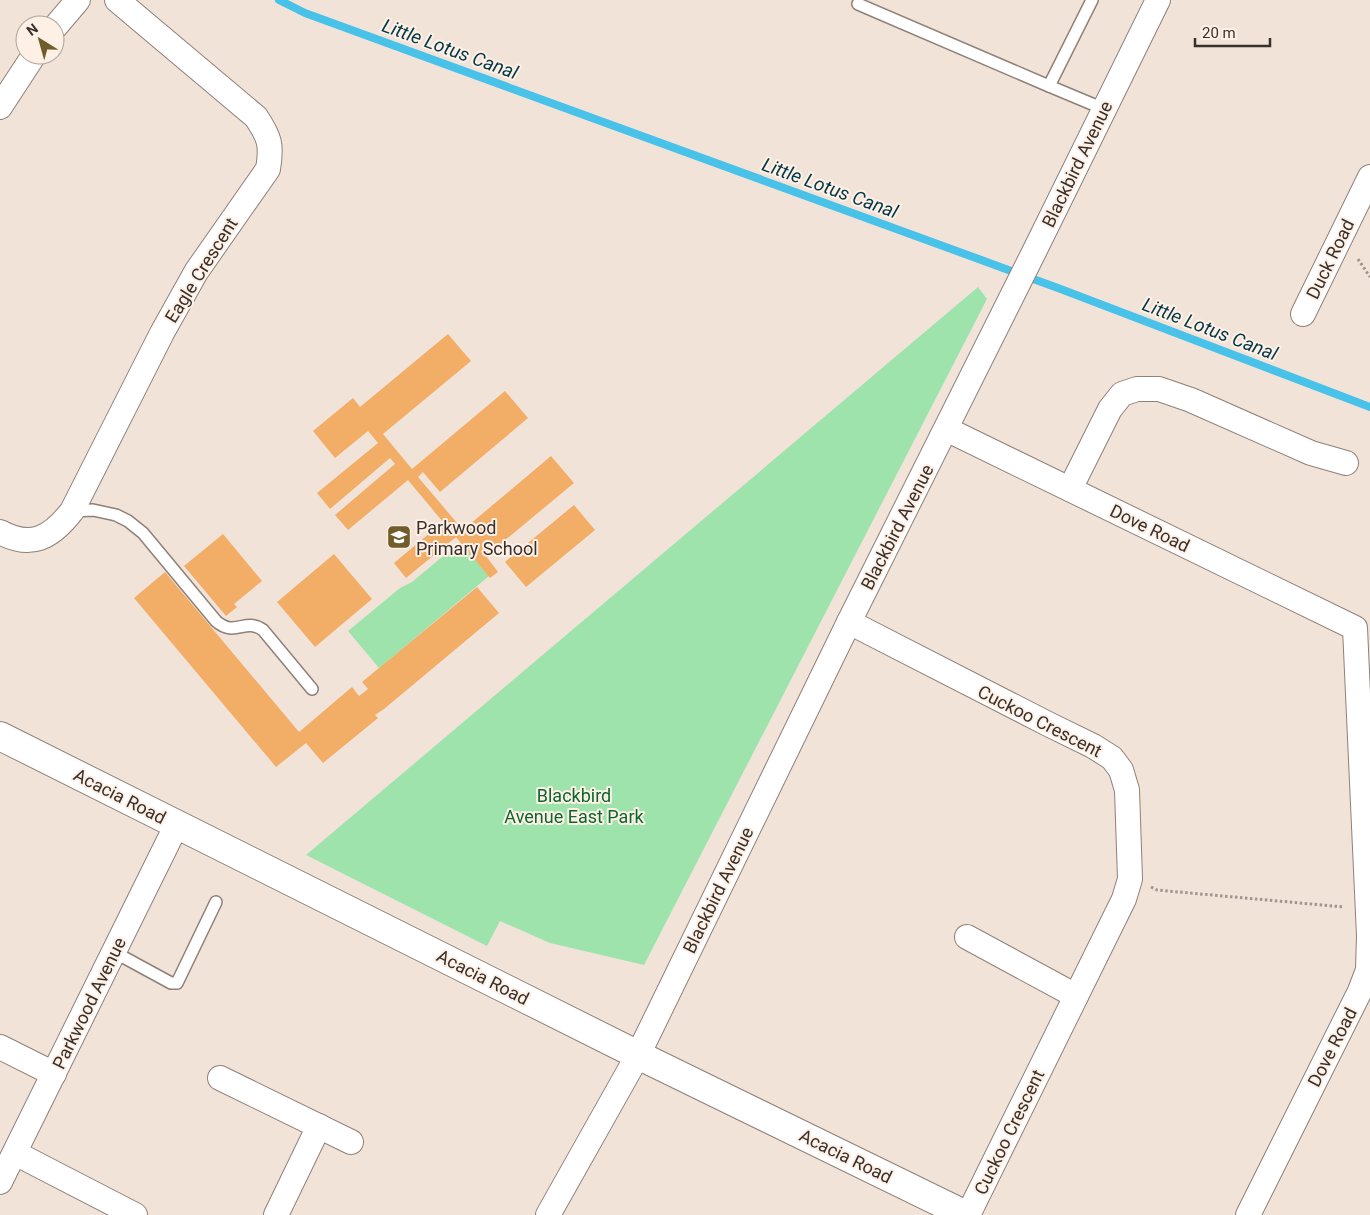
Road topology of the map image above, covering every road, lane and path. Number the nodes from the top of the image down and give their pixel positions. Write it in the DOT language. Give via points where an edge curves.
graph roads {
  1 [pos="78,0"];
  2 [pos="117,0"];
  3 [pos="1092,0"];
  4 [pos="1153,3"];
  5 [pos="858,4"];
  6 [pos="65,15"];
  7 [pos="27,65"];
  8 [pos="1049,86"];
  9 [pos="0,107"];
  10 [pos="1104,109"];
  11 [pos="1370,177"];
  12 [pos="1303,314"];
  13 [pos="946,430"];
  14 [pos="1346,463"];
  15 [pos="1070,489"];
  16 [pos="72,511"];
  17 [pos="0,532"];
  18 [pos="849,622"];
  19 [pos="1362,624"];
  20 [pos="312,689"];
  21 [pos="0,736"];
  22 [pos="178,824"];
  23 [pos="1130,878"];
  24 [pos="216,902"];
  25 [pos="1352,908"];
  26 [pos="967,937"];
  27 [pos="114,952"];
  28 [pos="1076,996"];
  29 [pos="0,1047"];
  30 [pos="638,1055"];
  31 [pos="54,1074"];
  32 [pos="220,1078"];
  33 [pos="319,1126"];
  34 [pos="351,1142"];
  35 [pos="15,1152"];
  36 [pos="0,1182"];
  37 [pos="135,1215"];
  38 [pos="276,1215"];
  39 [pos="548,1215"];
  40 [pos="967,1215"];
  41 [pos="1248,1215"];
  1 -- 6 [label="street"];
  2 -- 16 [label="street, Eagle Crescent" via="256,118 266,131 271,149 268,169 196,272"];
  3 -- 8 [label="lane"];
  4 -- 10 [label="street, Blackbird Avenue"];
  5 -- 8 [label="lane"];
  7 -- 9 [label="street"];
  8 -- 10 [label="lane"];
  10 -- 13 [label="street, Blackbird Avenue"];
  11 -- 12 [label="street, Duck Road"];
  13 -- 15 [label="street, Dove Road"];
  13 -- 18 [label="street, Blackbird Avenue"];
  14 -- 15 [label="street" via="1311,453 1191,400 1159,389 1136,389 1122,394 1110,410"];
  15 -- 19 [label="street, Dove Road"];
  16 -- 17 [label="street, Eagle Crescent" via="52,532 32,541 11,538"];
  16 -- 20 [label="lane" via="94,510 128,521 143,533 216,621 228,629 251,624 263,630"];
  18 -- 23 [label="street, Cuckoo Crescent" via="1112,758 1121,770 1127,790"];
  18 -- 30 [label="street, Blackbird Avenue"];
  19 -- 41 [label="street, Dove Road" via="1368,970"];
  21 -- 22 [label="street, Acacia Road"];
  22 -- 27 [label="street, Parkwood Avenue"];
  22 -- 30 [label="street, Acacia Road"];
  23 -- 25 [label="path" via="1157,890"];
  23 -- 28 [label="street, Cuckoo Crescent" via="1124,899"];
  24 -- 27 [label="lane" via="177,983"];
  26 -- 28 [label="street"];
  27 -- 31 [label="street, Parkwood Avenue"];
  28 -- 40 [label="street, Cuckoo Crescent"];
  29 -- 31 [label="street"];
  30 -- 39 [label="street, Blackbird Avenue"];
  30 -- 40 [label="street, Acacia Road"];
  31 -- 35 [label="street, Parkwood Avenue"];
  32 -- 33 [label="street"];
  33 -- 34 [label="street"];
  33 -- 38 [label="street"];
  35 -- 36 [label="street, Parkwood Avenue"];
  35 -- 37 [label="street"];
}
